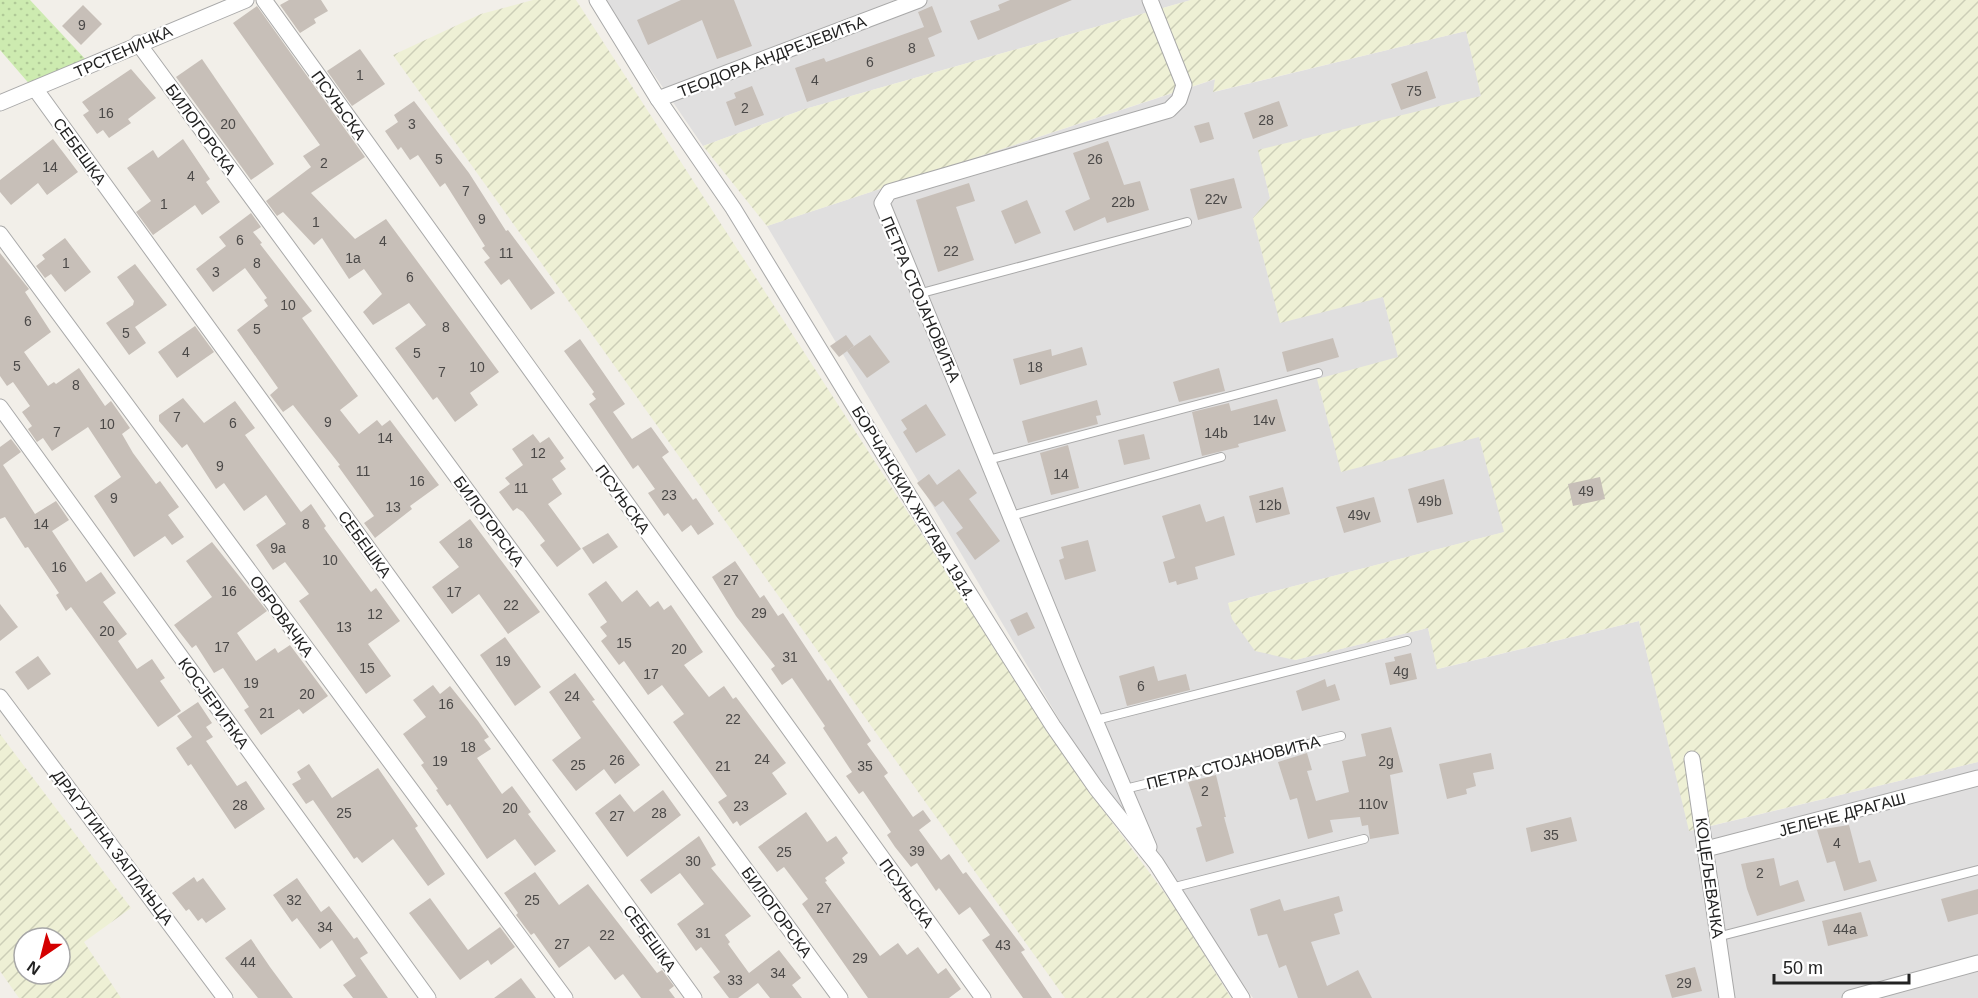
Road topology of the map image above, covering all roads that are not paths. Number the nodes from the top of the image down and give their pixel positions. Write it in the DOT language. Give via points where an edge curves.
graph roads {
  1 [pos="246,0"];
  2 [pos="264,0"];
  3 [pos="597,0"];
  4 [pos="919,0"];
  5 [pos="1150,0"];
  6 [pos="138,44"];
  7 [pos="36,90"];
  8 [pos="658,99"];
  9 [pos="0,103"];
  10 [pos="1187,222"];
  11 [pos="0,234"];
  12 [pos="918,294"];
  13 [pos="1318,373"];
  14 [pos="0,407"];
  15 [pos="1221,457"];
  16 [pos="988,460"];
  17 [pos="1011,516"];
  18 [pos="1407,641"];
  19 [pos="0,697"];
  20 [pos="1096,720"];
  21 [pos="1341,736"];
  22 [pos="1692,759"];
  23 [pos="1978,778"];
  24 [pos="1125,789"];
  25 [pos="1364,839"];
  26 [pos="1706,849"];
  27 [pos="1156,863"];
  28 [pos="1978,870"];
  29 [pos="1171,888"];
  30 [pos="1717,937"];
  31 [pos="1978,963"];
  32 [pos="225,998"];
  33 [pos="428,998"];
  34 [pos="565,998"];
  35 [pos="694,998"];
  36 [pos="840,998"];
  37 [pos="983,998"];
  38 [pos="1242,998"];
  39 [pos="1727,998"];
  40 [pos="1850,998"];
  1 -- 6 [label="street, ТРСТЕНИЧКА"];
  2 -- 37 [label="street, ПСУЊСКА"];
  3 -- 8 [label="street, БОРЧАНСКИХ ЖРТАВА 1914."];
  4 -- 8 [label="street, ТЕОДОРА АНДРЕЈЕВИЋА"];
  5 -- 12 [label="street, ПЕТРА СТОЈАНОВИЋА" via="1184,85 1175,106 889,192 883,198 884,211"];
  6 -- 7 [label="street, ТРСТЕНИЧКА"];
  6 -- 36 [label="street, БИЛОГОРСКА"];
  7 -- 9 [label="street, ТРСТЕНИЧКА"];
  7 -- 35 [label="street, СЕБЕШКА"];
  8 -- 27 [label="street, БОРЧАНСКИХ ЖРТАВА 1914." via="733,208 1053,726"];
  10 -- 12 [label="lane"];
  11 -- 34 [label="street, ОБРОВАЧКА"];
  12 -- 16 [label="street, ПЕТРА СТОЈАНОВИЋА"];
  13 -- 16 [label="lane"];
  14 -- 33 [label="street, КОСЈЕРИЋКА"];
  15 -- 17 [label="lane"];
  16 -- 17 [label="street, ПЕТРА СТОЈАНОВИЋА"];
  17 -- 20 [label="street, ПЕТРА СТОЈАНОВИЋА"];
  18 -- 20 [label="lane"];
  19 -- 32 [label="street, ДРАГУТИНА ЗАПЛАЊЦА"];
  20 -- 24 [label="street, ПЕТРА СТОЈАНОВИЋА"];
  21 -- 24 [label="lane, ПЕТРА СТОЈАНОВИЋА"];
  22 -- 26 [label="street, КОЦЕЉЕВАЧКА"];
  23 -- 26 [label="street, ЈЕЛЕНЕ ДРАГАШ"];
  24 -- 27 [label="street, ПЕТРА СТОЈАНОВИЋА"];
  25 -- 29 [label="lane"];
  26 -- 30 [label="street, КОЦЕЉЕВАЧКА"];
  27 -- 29 [label="street, БОРЧАНСКИХ ЖРТАВА 1914."];
  28 -- 30 [label="lane"];
  29 -- 38 [label="street, БОРЧАНСКИХ ЖРТАВА 1914."];
  30 -- 39 [label="street, КОЦЕЉЕВАЧКА"];
  31 -- 40 [label="street"];
}
